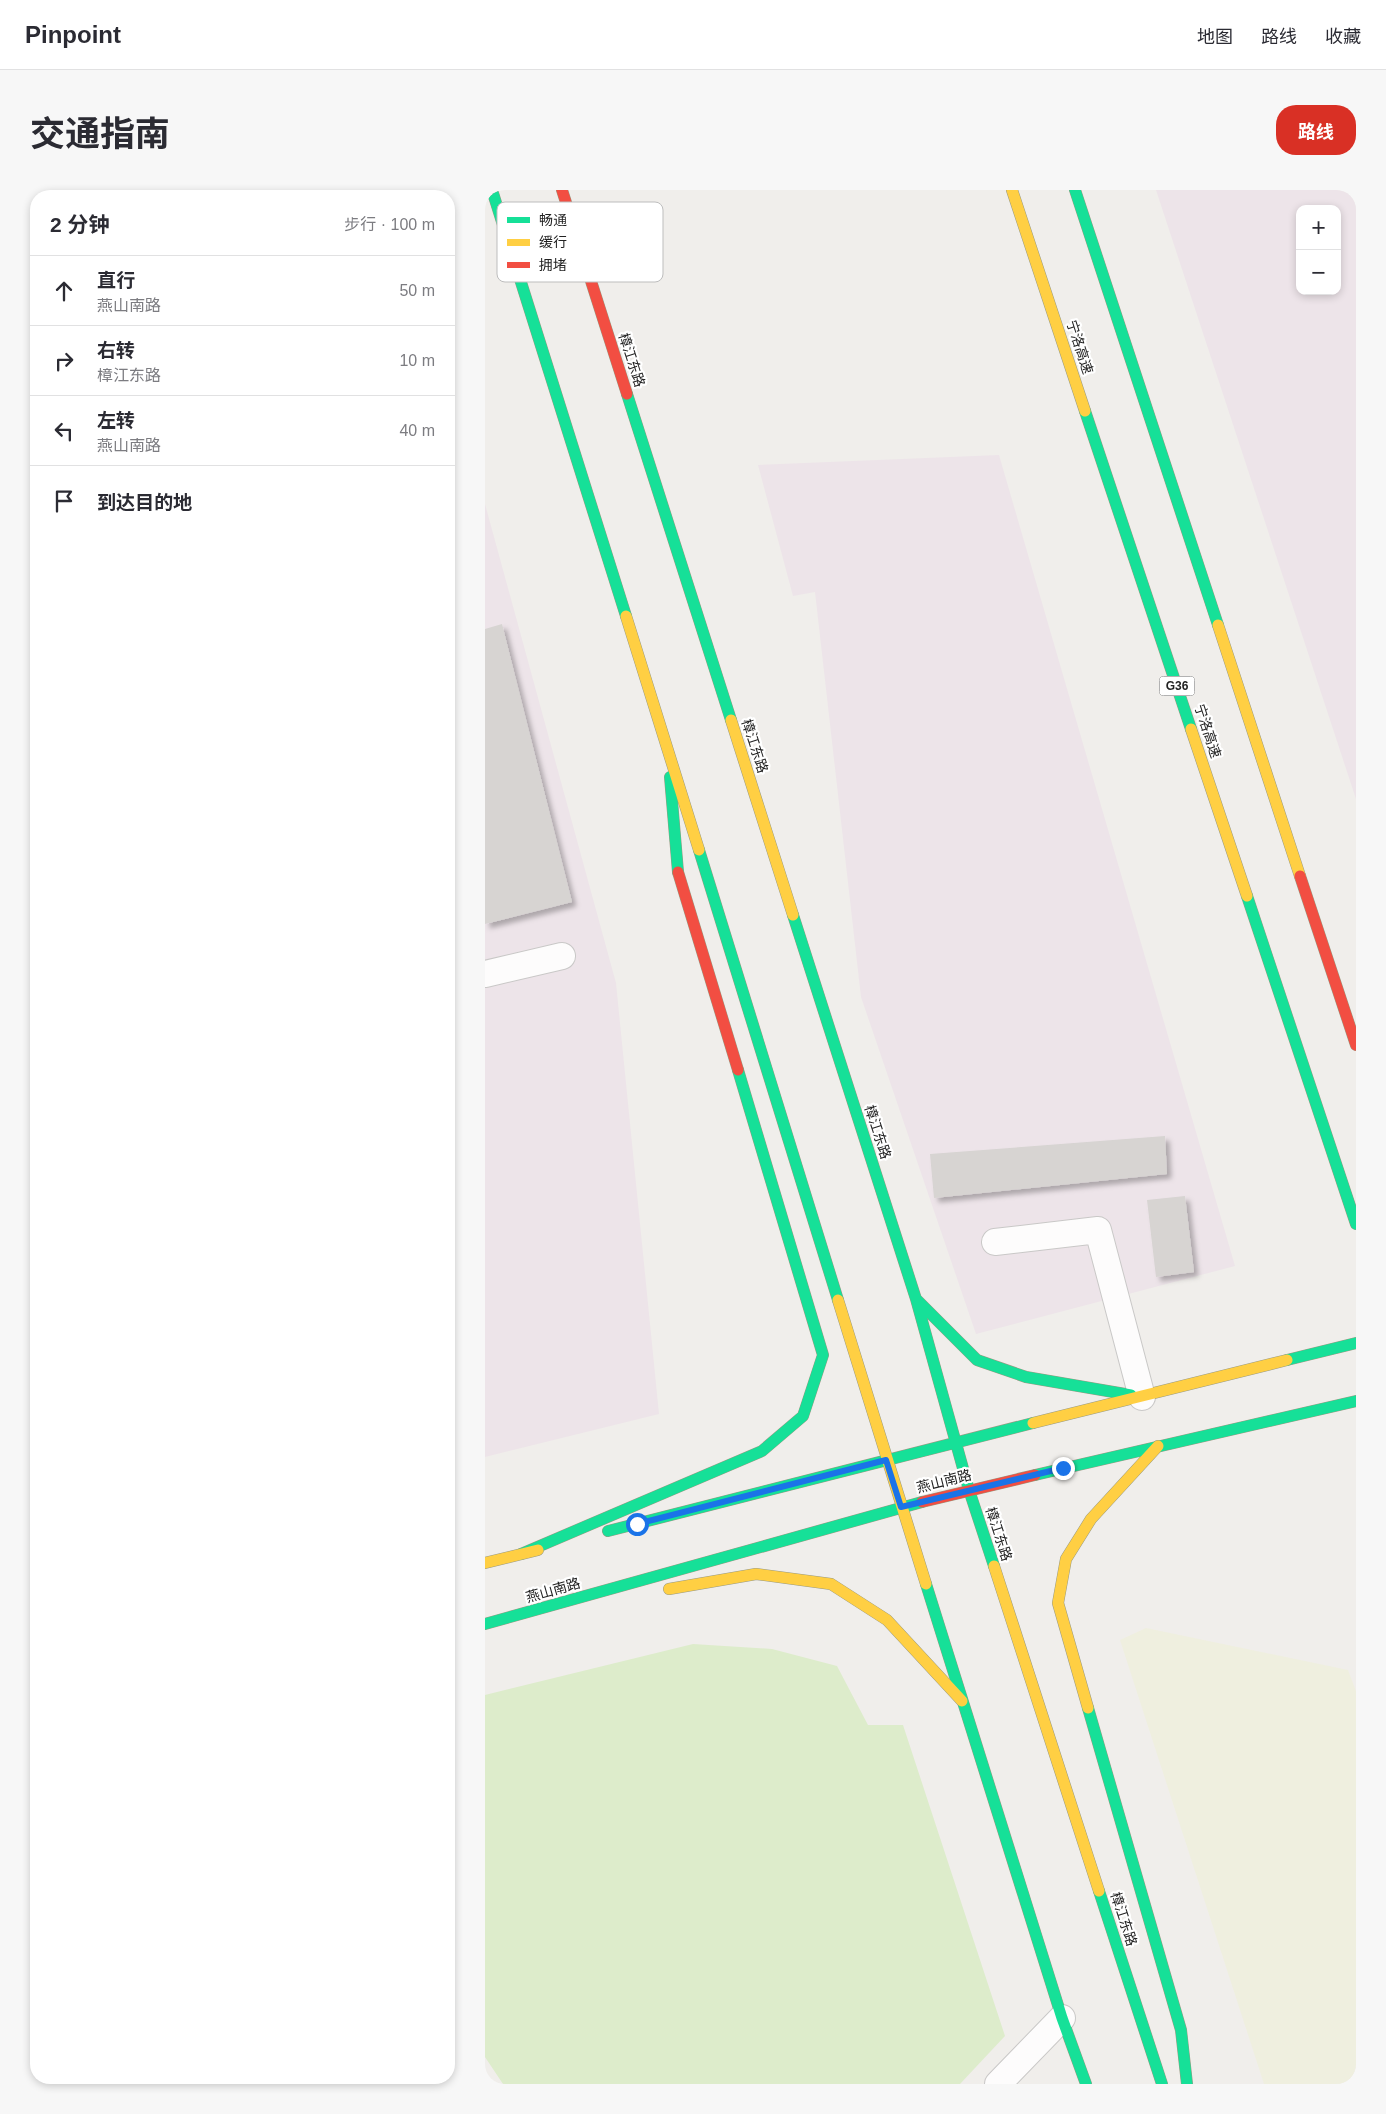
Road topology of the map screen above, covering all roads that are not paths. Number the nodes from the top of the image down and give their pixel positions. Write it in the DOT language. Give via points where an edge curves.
graph roads {
  1 [pos="492,190"];
  2 [pos="561,190"];
  3 [pos="1011,190"];
  4 [pos="1075,190"];
  5 [pos="565,202"];
  6 [pos="497,206"];
  7 [pos="521,282"];
  8 [pos="590,282"];
  9 [pos="667,748"];
  10 [pos="562,956"];
  11 [pos="485,974"];
  12 [pos="1356,1045"];
  13 [pos="1356,1224"];
  14 [pos="995,1242"];
  15 [pos="916,1298"];
  16 [pos="1356,1343"];
  17 [pos="1142,1397"];
  18 [pos="1356,1401"];
  19 [pos="955,1441"];
  20 [pos="1158,1446"];
  21 [pos="886,1460"];
  22 [pos="969,1490"];
  23 [pos="901,1507"];
  24 [pos="521,1554"];
  25 [pos="485,1563"];
  26 [pos="659,1590"];
  27 [pos="630,1595"];
  28 [pos="534,1611"];
  29 [pos="485,1624"];
  30 [pos="962,1701"];
  31 [pos="1062,2018"];
  32 [pos="998,2084"];
  33 [pos="1086,2084"];
  34 [pos="1162,2084"];
  35 [pos="1187,2084"];
  1 -- 6 [label="main road"];
  2 -- 5 [label="main road, 樟江东路"];
  3 -- 13 [label="main road, 宁洛高速 / G36"];
  4 -- 12 [label="main road"];
  7 -- 9 [label="main road"];
  8 -- 15 [label="main road, 樟江东路"];
  9 -- 21 [label="main road"];
  9 -- 24 [label="main road" via="678,871 823,1355 803,1416 762,1451"];
  10 -- 11 [label="street"];
  14 -- 17 [label="street" via="1098,1230"];
  15 -- 17 [label="main road" via="977,1360 1026,1377"];
  15 -- 19 [label="main road, 樟江东路"];
  16 -- 17 [label="main road"];
  17 -- 19 [label="main road"];
  18 -- 20 [label="main road, 燕山南路"];
  19 -- 21 [label="main road"];
  19 -- 22 [label="main road, 樟江东路"];
  20 -- 22 [label="main road, 燕山南路"];
  20 -- 35 [label="main road" via="1091,1519 1065,1559 1058,1603 1181,2030"];
  21 -- 23 [label="main road"];
  21 -- 24 [label="main road"];
  22 -- 23 [label="main road, 燕山南路"];
  22 -- 34 [label="main road, 樟江东路"];
  23 -- 28 [label="main road, 燕山南路"];
  23 -- 30 [label="main road"];
  24 -- 25 [label="main road"];
  26 -- 30 [label="main road" via="756,1574 831,1584 887,1620"];
  27 -- 28 [label="main road"];
  28 -- 29 [label="main road, 燕山南路"];
  30 -- 31 [label="main road"];
  31 -- 32 [label="street"];
  31 -- 33 [label="main road"];
}
